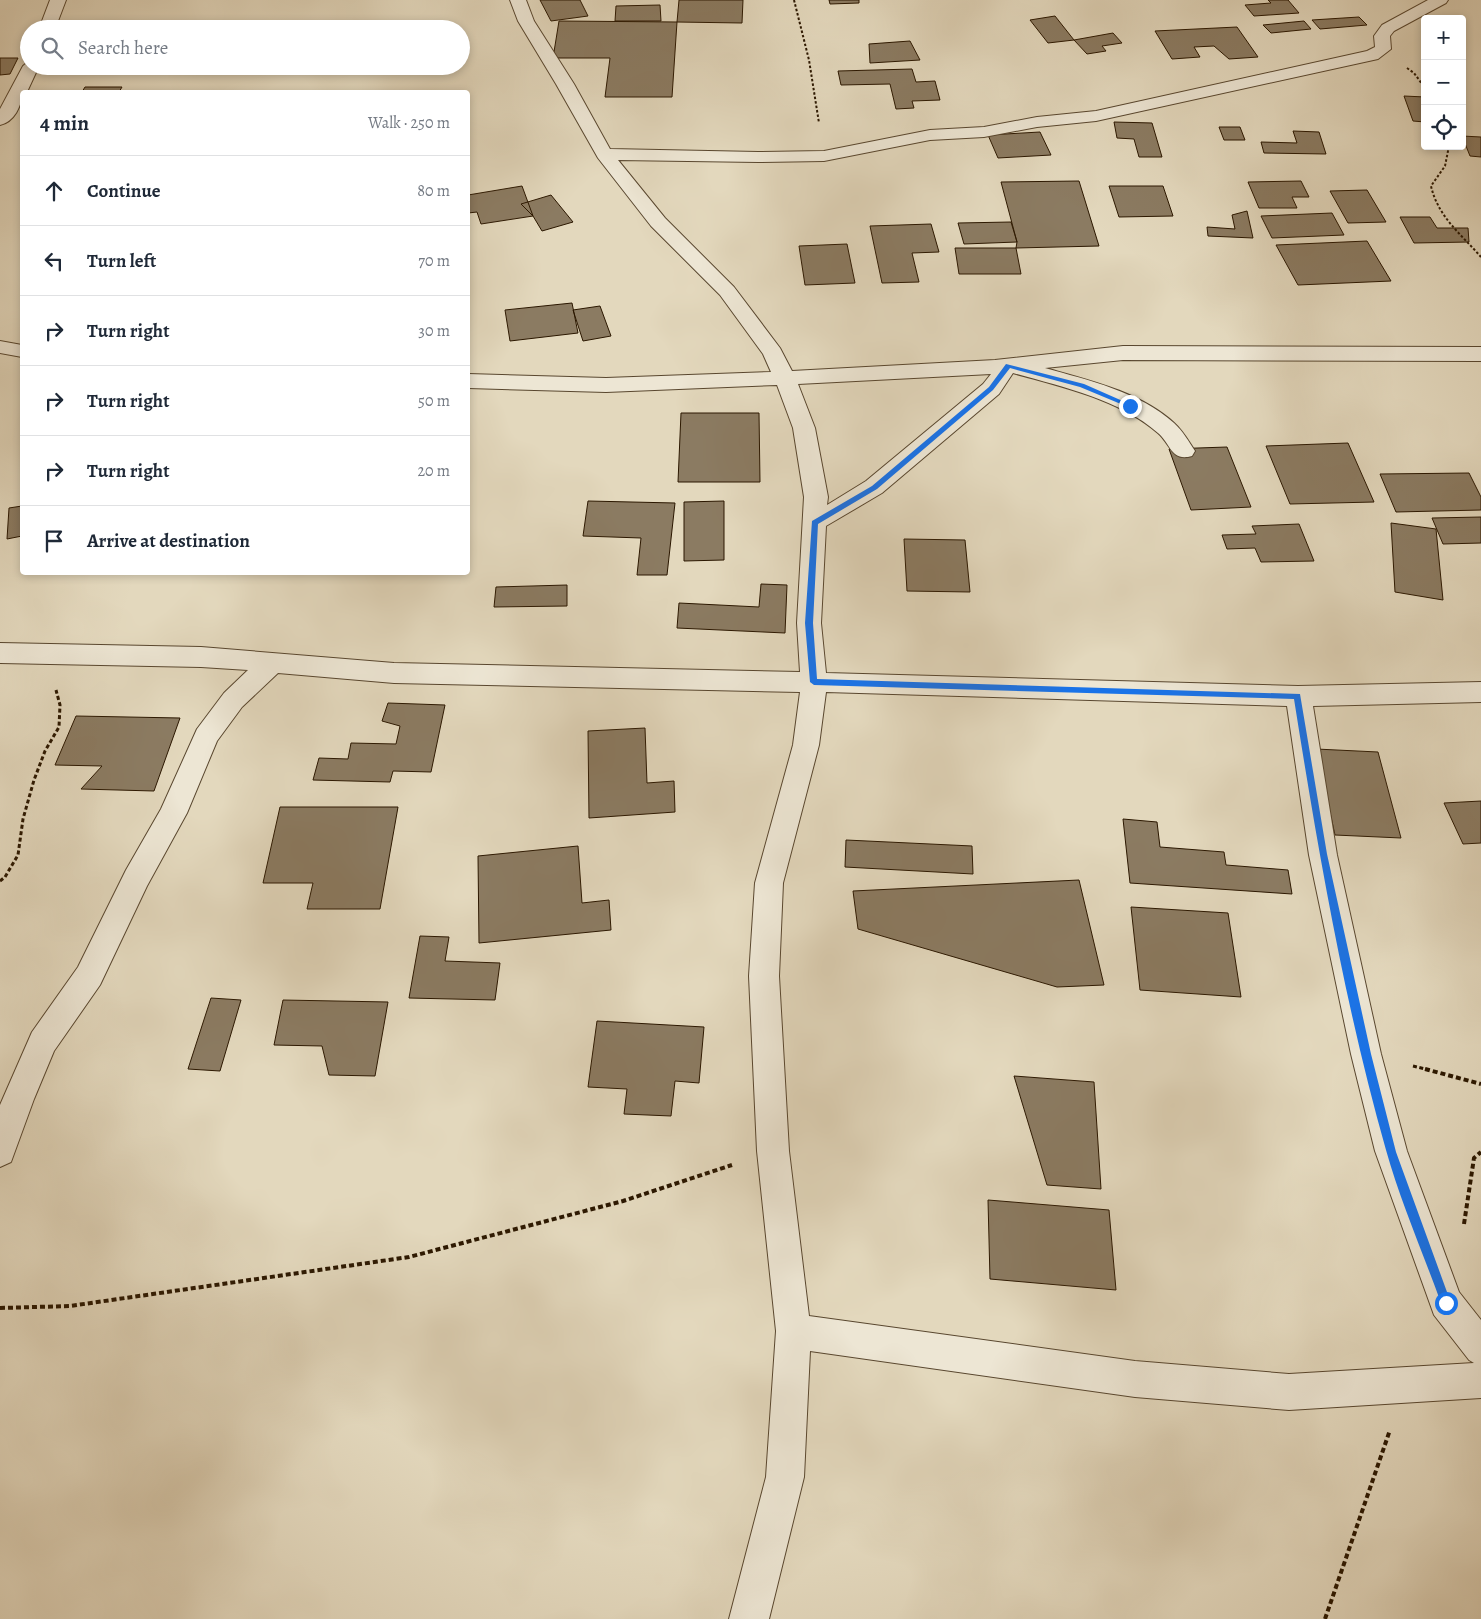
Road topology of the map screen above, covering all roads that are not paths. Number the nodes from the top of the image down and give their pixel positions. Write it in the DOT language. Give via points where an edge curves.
graph roads {
  1 [pos="58,0"];
  2 [pos="518,0"];
  3 [pos="1440,0"];
  4 [pos="50,20"];
  5 [pos="27,75"];
  6 [pos="0,120"];
  7 [pos="604,154"];
  8 [pos="0,347"];
  9 [pos="20,351"];
  10 [pos="1481,354"];
  11 [pos="1008,365"];
  12 [pos="785,378"];
  13 [pos="470,381"];
  14 [pos="1184,451"];
  15 [pos="814,523"];
  16 [pos="0,653"];
  17 [pos="273,662"];
  18 [pos="814,682"];
  19 [pos="1481,692"];
  20 [pos="1298,696"];
  21 [pos="0,1151"];
  22 [pos="793,1331"];
  23 [pos="1481,1348"];
  24 [pos="1481,1380"];
  25 [pos="749,1619"];
  1 -- 4 [label="street"];
  2 -- 7 [label="street" via="526,21"];
  3 -- 7 [label="street" via="1388,28 1382,36 1383,49 1372,55 1096,116 984,132 930,135 824,156"];
  5 -- 6 [label="street" via="10,109"];
  7 -- 12 [label="street" via="658,222 727,291 772,353"];
  8 -- 9 [label="street"];
  10 -- 11 [label="street" via="1122,353"];
  11 -- 12 [label="street"];
  11 -- 14 [label="street" via="1082,386 1130,406 1166,428"];
  11 -- 15 [label="street" via="991,389 874,487"];
  12 -- 13 [label="street" via="606,385"];
  12 -- 15 [label="street" via="804,428 816,497"];
  15 -- 18 [label="street" via="809,623"];
  16 -- 17 [label="street" via="201,657"];
  17 -- 18 [label="street" via="394,673"];
  17 -- 21 [label="street" via="233,700 206,736 173,813 136,879 89,976 43,1042"];
  18 -- 20 [label="street"];
  18 -- 22 [label="street" via="806,745 770,883 764,976 773,1152"];
  19 -- 20 [label="street"];
  20 -- 23 [label="street" via="1323,854 1366,1054 1391,1152 1446,1303"];
  22 -- 24 [label="street" via="1135,1379 1270,1391"];
  22 -- 25 [label="street" via="785,1477"];
}
